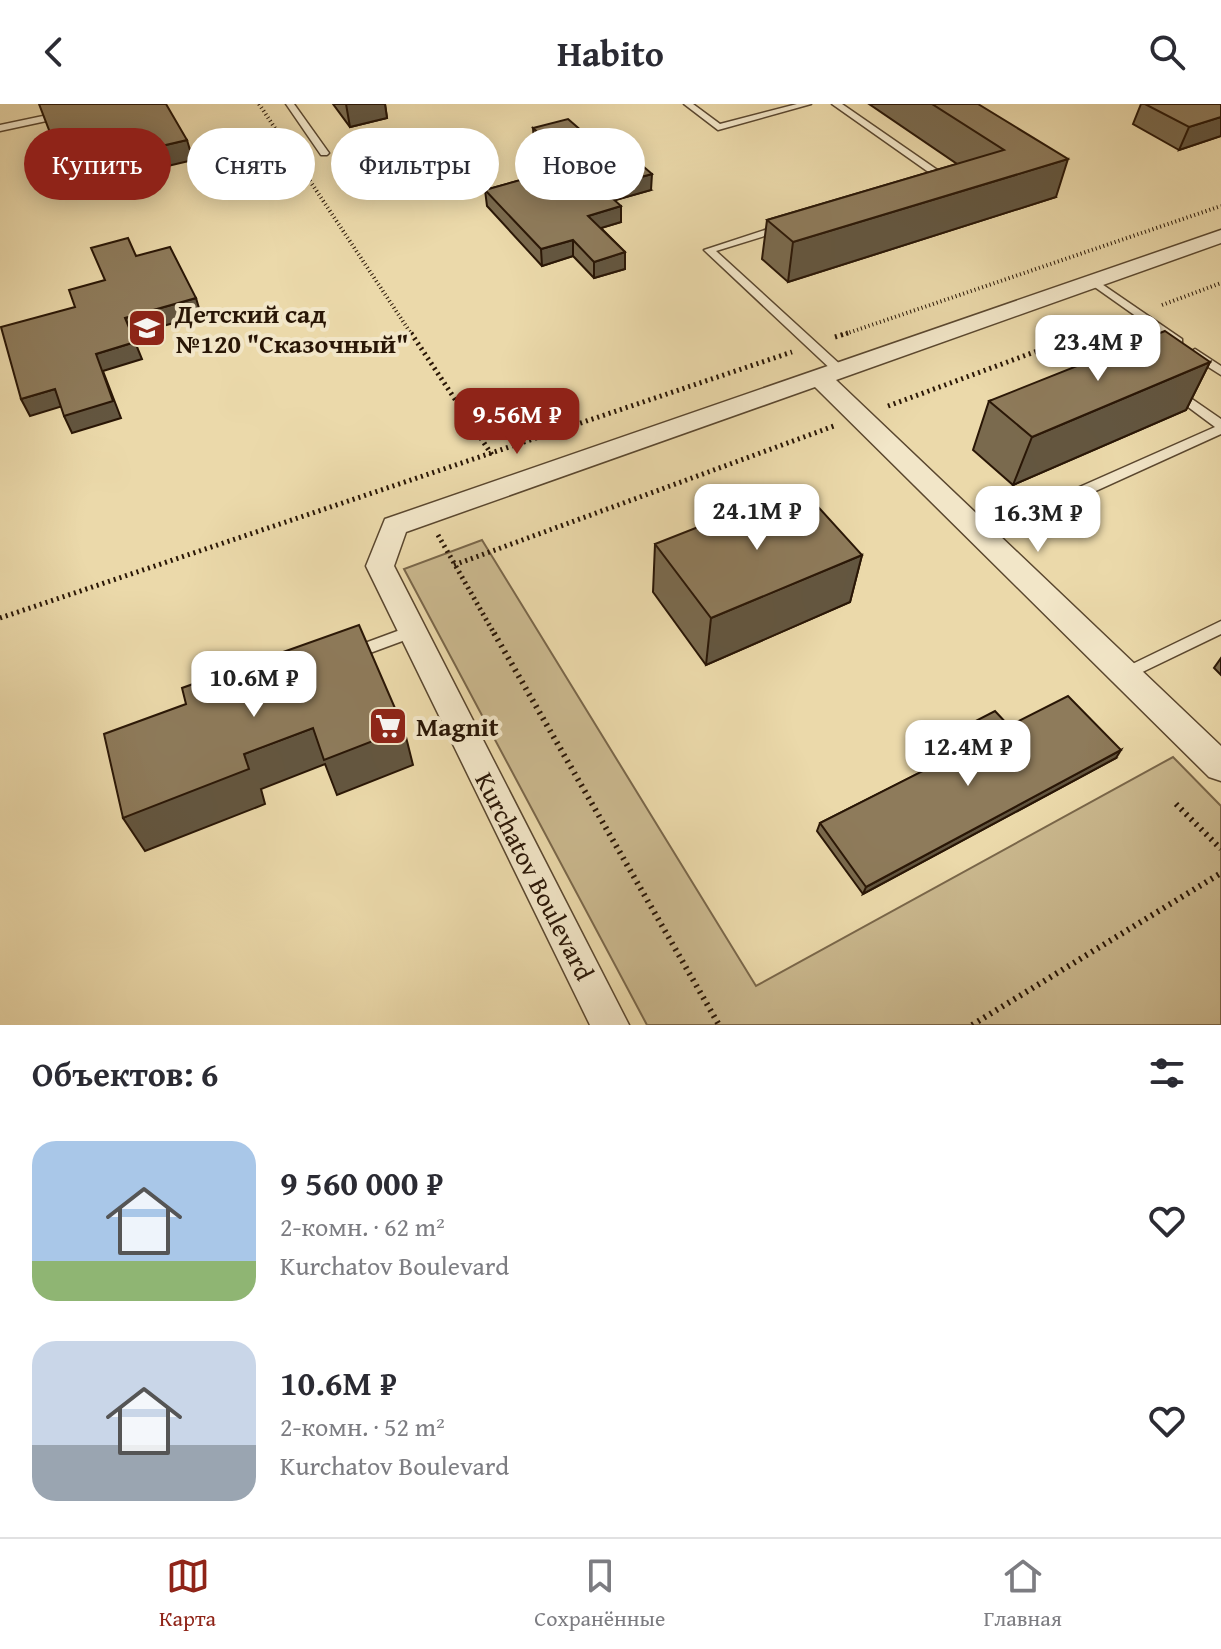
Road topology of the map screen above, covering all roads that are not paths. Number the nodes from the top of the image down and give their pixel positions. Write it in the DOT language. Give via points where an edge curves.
graph roads {
  1 [pos="290,104"];
  2 [pos="688,104"];
  3 [pos="807,104"];
  4 [pos="836,104"];
  5 [pos="70,113"];
  6 [pos="0,128"];
  7 [pos="324,153"];
  8 [pos="929,183"];
  9 [pos="797,223"];
  10 [pos="1221,236"];
  11 [pos="1093,281"];
  12 [pos="1154,324"];
  13 [pos="1150,338"];
  14 [pos="1221,371"];
  15 [pos="829,374"];
  16 [pos="1164,383"];
  17 [pos="1221,427"];
  18 [pos="983,536"];
  19 [pos="1221,627"];
  20 [pos="411,632"];
  21 [pos="340,658"];
  22 [pos="1125,674"];
  23 [pos="1221,767"];
  24 [pos="610,1025"];
  1 -- 7 [label="lane"];
  2 -- 3 [label="lane" via="718,127"];
  4 -- 8 [label="lane" via="944,178"];
  5 -- 6 [label="lane"];
  9 -- 15 [label="lane" via="709,250 812,345"];
  10 -- 11 [label="street, Kurchatov Boulevard"];
  11 -- 12 [label="lane"];
  11 -- 15 [label="street, Kurchatov Boulevard"];
  12 -- 13 [label="lane"];
  12 -- 14 [label="lane"];
  15 -- 18 [label="street" via="860,417"];
  15 -- 20 [label="street, Kurchatov Boulevard" via="395,526 380,566"];
  16 -- 17 [label="lane"];
  17 -- 18 [label="lane"];
  18 -- 22 [label="street"];
  19 -- 22 [label="lane"];
  20 -- 21 [label="lane"];
  20 -- 24 [label="street, Kurchatov Boulevard"];
  22 -- 23 [label="street"];
}
